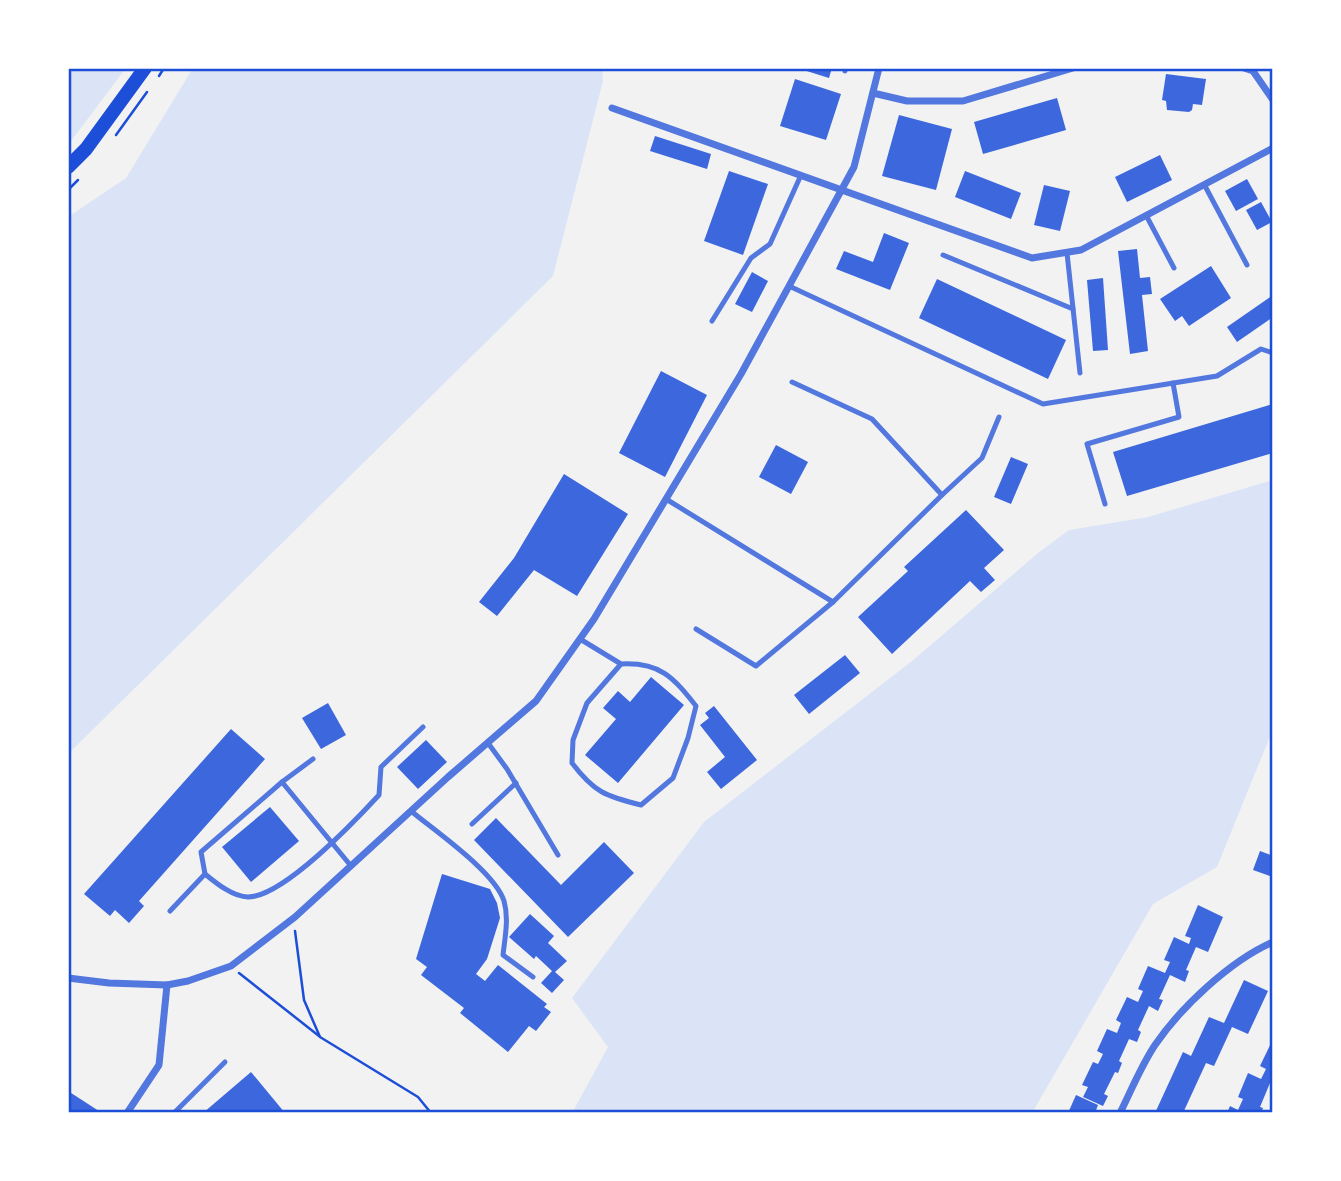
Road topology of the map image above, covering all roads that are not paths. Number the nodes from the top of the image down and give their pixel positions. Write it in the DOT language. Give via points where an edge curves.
graph roads {
  1 [pos="145,68"];
  2 [pos="879,68"];
  3 [pos="1073,68"];
  4 [pos="1244,68"];
  5 [pos="873,93"];
  6 [pos="1273,100"];
  7 [pos="612,108"];
  8 [pos="1273,148"];
  9 [pos="68,167"];
  10 [pos="801,175"];
  11 [pos="1205,186"];
  12 [pos="842,189"];
  13 [pos="1147,217"];
  14 [pos="1067,253"];
  15 [pos="943,255"];
  16 [pos="1247,265"];
  17 [pos="1174,268"];
  18 [pos="789,286"];
  19 [pos="1073,309"];
  20 [pos="712,321"];
  21 [pos="1273,353"];
  22 [pos="1080,373"];
  23 [pos="792,382"];
  24 [pos="1173,383"];
  25 [pos="999,417"];
  26 [pos="942,495"];
  27 [pos="666,499"];
  28 [pos="1105,504"];
  29 [pos="834,602"];
  30 [pos="696,629"];
  31 [pos="580,639"];
  32 [pos="621,664"];
  33 [pos="423,727"];
  34 [pos="488,743"];
  35 [pos="313,760"];
  36 [pos="282,782"];
  37 [pos="516,783"];
  38 [pos="411,811"];
  39 [pos="472,824"];
  40 [pos="333,844"];
  41 [pos="558,855"];
  42 [pos="351,866"];
  43 [pos="205,874"];
  44 [pos="170,911"];
  45 [pos="1273,942"];
  46 [pos="68,978"];
  47 [pos="533,978"];
  48 [pos="167,985"];
  49 [pos="225,1062"];
  50 [pos="127,1113"];
  51 [pos="174,1113"];
  52 [pos="1120,1113"];
  1 -- 9 [label="main road"];
  2 -- 5 [label="street"];
  3 -- 5 [label="street" via="963,101 907,101"];
  4 -- 6 [label="street" via="1253,71"];
  5 -- 12 [label="street" via="854,167"];
  7 -- 10 [label="street"];
  8 -- 11 [label="street"];
  10 -- 12 [label="street"];
  10 -- 20 [label="lane" via="770,244 751,258"];
  11 -- 13 [label="street"];
  11 -- 16 [label="lane"];
  12 -- 14 [label="street" via="1032,258"];
  12 -- 18 [label="street"];
  13 -- 14 [label="street"];
  13 -- 17 [label="lane"];
  14 -- 19 [label="lane"];
  15 -- 19 [label="lane"];
  18 -- 24 [label="lane" via="1043,404"];
  18 -- 27 [label="street"];
  19 -- 22 [label="lane"];
  21 -- 24 [label="lane" via="1261,349 1217,376"];
  23 -- 26 [label="lane" via="872,419"];
  24 -- 28 [label="lane" via="1179,417 1087,444"];
  25 -- 26 [label="lane" via="982,458"];
  26 -- 29 [label="lane"];
  27 -- 29 [label="lane"];
  27 -- 31 [label="street"];
  29 -- 30 [label="lane" via="756,666"];
  31 -- 32 [label="lane"];
  31 -- 34 [label="street" via="536,701"];
  32 -- 32 [label="lane" via="587,703 573,740 572,762 587,783 609,797 641,805 673,778 696,706 674,678 642,663"];
  33 -- 40 [label="lane" via="380,767 379,795"];
  34 -- 37 [label="lane"];
  34 -- 38 [label="street"];
  35 -- 36 [label="lane"];
  36 -- 40 [label="lane"];
  36 -- 43 [label="lane" via="201,852"];
  37 -- 39 [label="lane"];
  37 -- 41 [label="lane"];
  38 -- 42 [label="street"];
  38 -- 47 [label="lane" via="487,875 504,900 503,955"];
  40 -- 42 [label="lane"];
  40 -- 43 [label="lane" via="266,893 246,897 217,885"];
  42 -- 48 [label="street" via="232,966"];
  43 -- 44 [label="lane"];
  45 -- 52 [label="street" via="1230,969 1183,1010 1154,1046"];
  46 -- 48 [label="street"];
  48 -- 50 [label="street" via="159,1065"];
  49 -- 51 [label="lane"];
}
